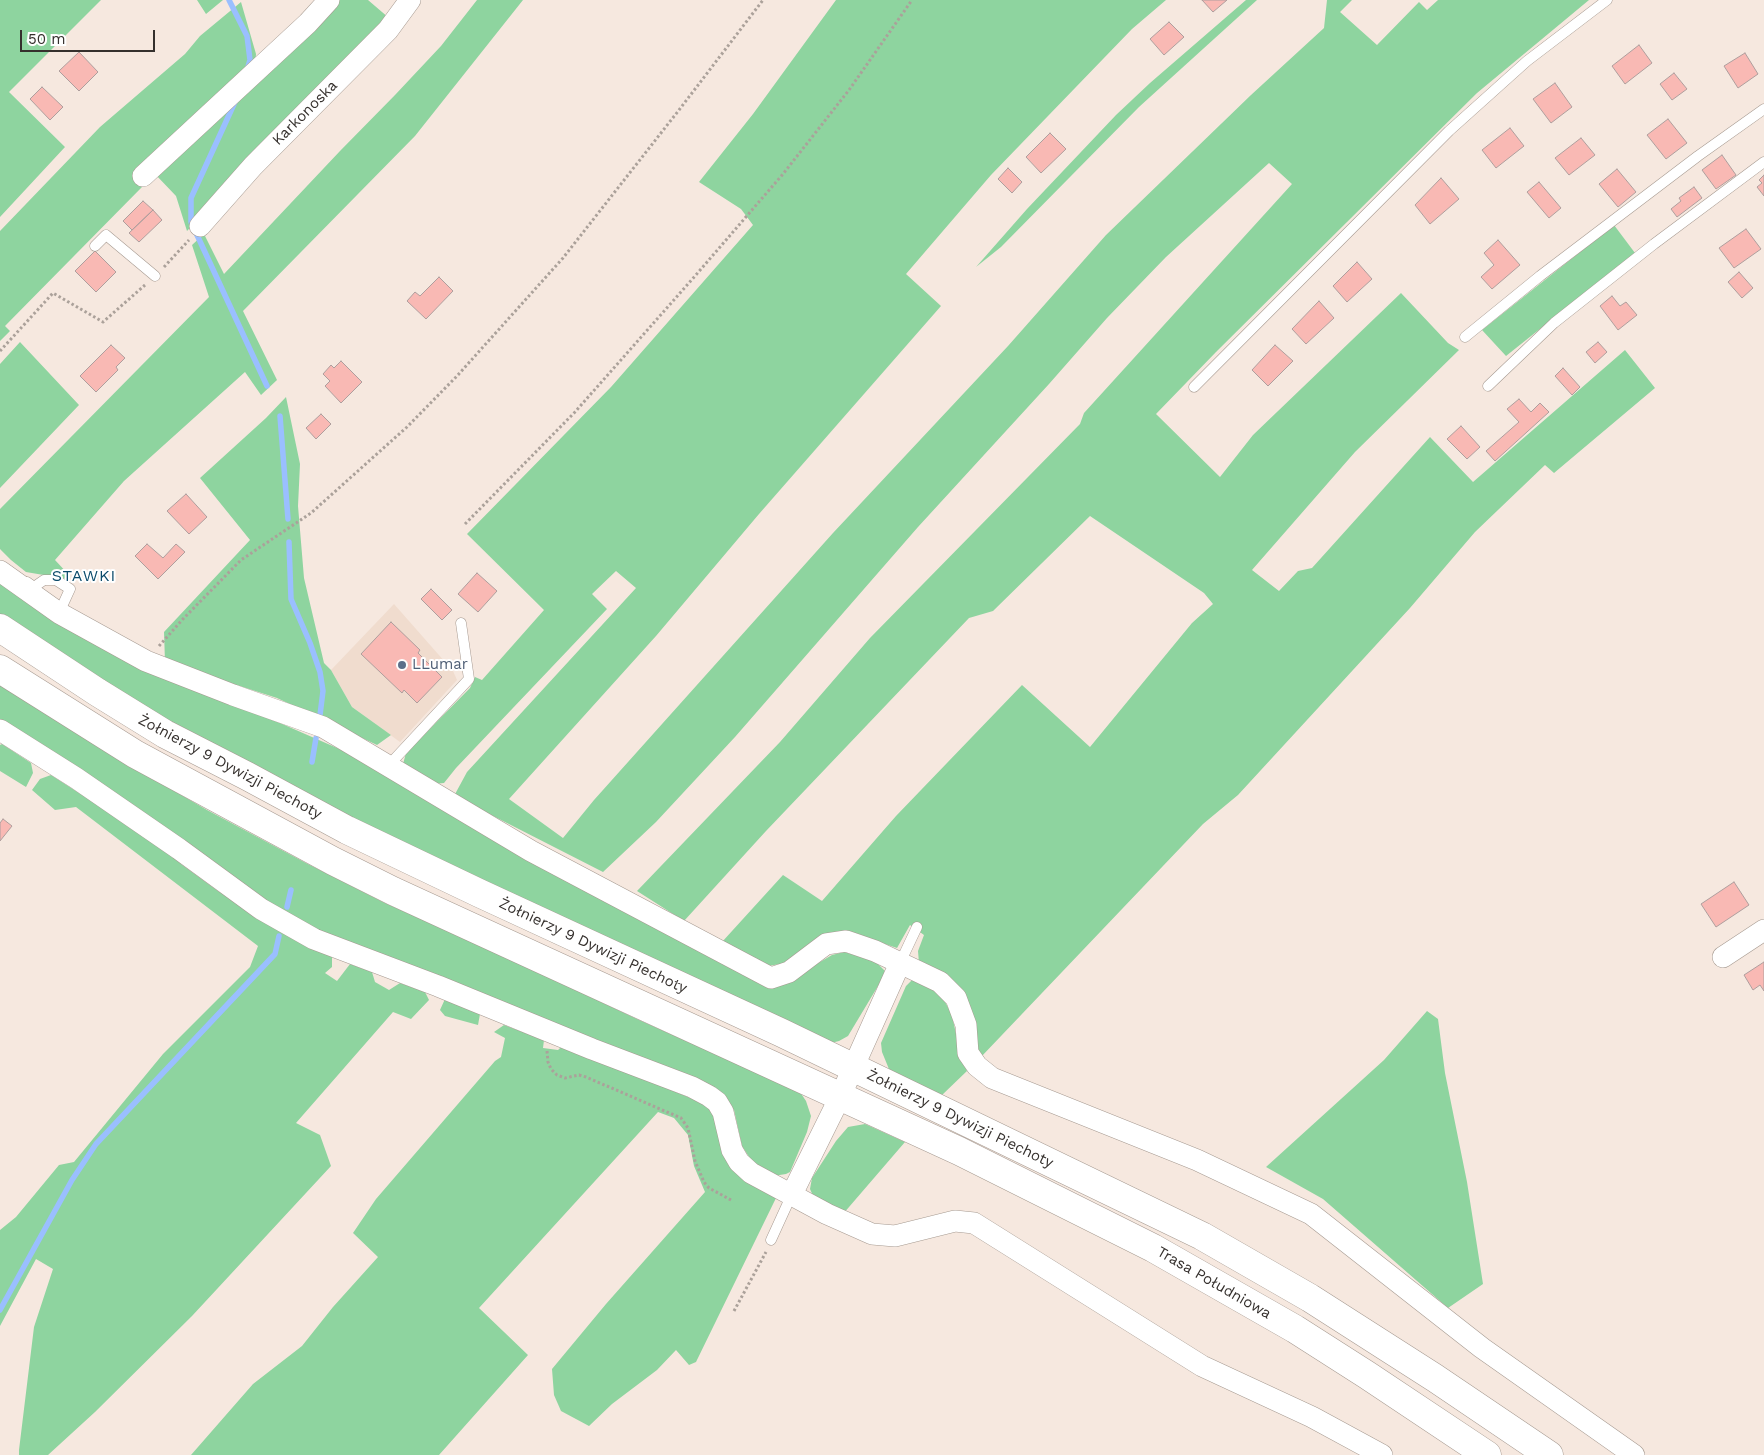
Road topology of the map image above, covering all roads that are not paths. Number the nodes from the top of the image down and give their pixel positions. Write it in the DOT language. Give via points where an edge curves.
graph roads {
  1 [pos="330,0"];
  2 [pos="410,0"];
  3 [pos="1608,0"];
  4 [pos="1764,110"];
  5 [pos="1764,162"];
  6 [pos="143,176"];
  7 [pos="200,226"];
  8 [pos="96,246"];
  9 [pos="155,276"];
  10 [pos="1465,337"];
  11 [pos="1488,386"];
  12 [pos="1194,387"];
  13 [pos="0,563"];
  14 [pos="0,571"];
  15 [pos="60,613"];
  16 [pos="461,623"];
  17 [pos="0,628"];
  18 [pos="0,669"];
  19 [pos="0,730"];
  20 [pos="389,765"];
  21 [pos="917,926"];
  22 [pos="1764,930"];
  23 [pos="1723,957"];
  24 [pos="900,963"];
  25 [pos="853,1067"];
  26 [pos="840,1096"];
  27 [pos="928,1137"];
  28 [pos="792,1194"];
  29 [pos="771,1240"];
  30 [pos="1382,1455"];
  31 [pos="1487,1455"];
  32 [pos="1548,1455"];
  33 [pos="1634,1455"];
  1 -- 6 [label="street"];
  2 -- 7 [label="street, Karkonoska" via="388,30 253,166"];
  3 -- 12 [label="lane" via="1527,61 1449,131"];
  4 -- 10 [label="lane" via="1698,156"];
  5 -- 11 [label="lane" via="1554,323"];
  8 -- 9 [label="lane" via="106,235"];
  13 -- 15 [label="lane" via="34,587 44,580 56,580 70,589"];
  14 -- 15 [label="street"];
  15 -- 20 [label="street" via="146,661 323,727"];
  16 -- 20 [label="lane" via="470,679"];
  17 -- 25 [label="highway, Żołnierzy 9 Dywizji Piechoty" via="165,734 347,830"];
  18 -- 26 [label="highway, Żołnierzy 9 Dywizji Piechoty" via="135,754 333,861"];
  19 -- 28 [label="street" via="171,843 261,909 314,939 709,1096 723,1112 732,1150 739,1162 751,1174"];
  20 -- 24 [label="street" via="531,851 771,978 789,972 826,944 846,941 875,950"];
  21 -- 24 [label="lane"];
  22 -- 23 [label="street"];
  24 -- 25 [label="street"];
  24 -- 33 [label="street" via="940,982 956,998 966,1025 968,1053 977,1066 992,1078 1197,1160 1311,1214 1482,1348"];
  25 -- 26 [label="street"];
  25 -- 32 [label="highway, Żołnierzy 9 Dywizji Piechoty" via="1202,1236 1310,1298"];
  26 -- 27 [label="highway, Żołnierzy 9 Dywizji Piechoty"];
  26 -- 28 [label="street"];
  27 -- 31 [label="highway, Trasa Południowa" via="1152,1248 1295,1329"];
  28 -- 29 [label="lane"];
  28 -- 30 [label="street" via="872,1234 895,1236 955,1221 974,1223 1202,1366 1312,1417"];
}
